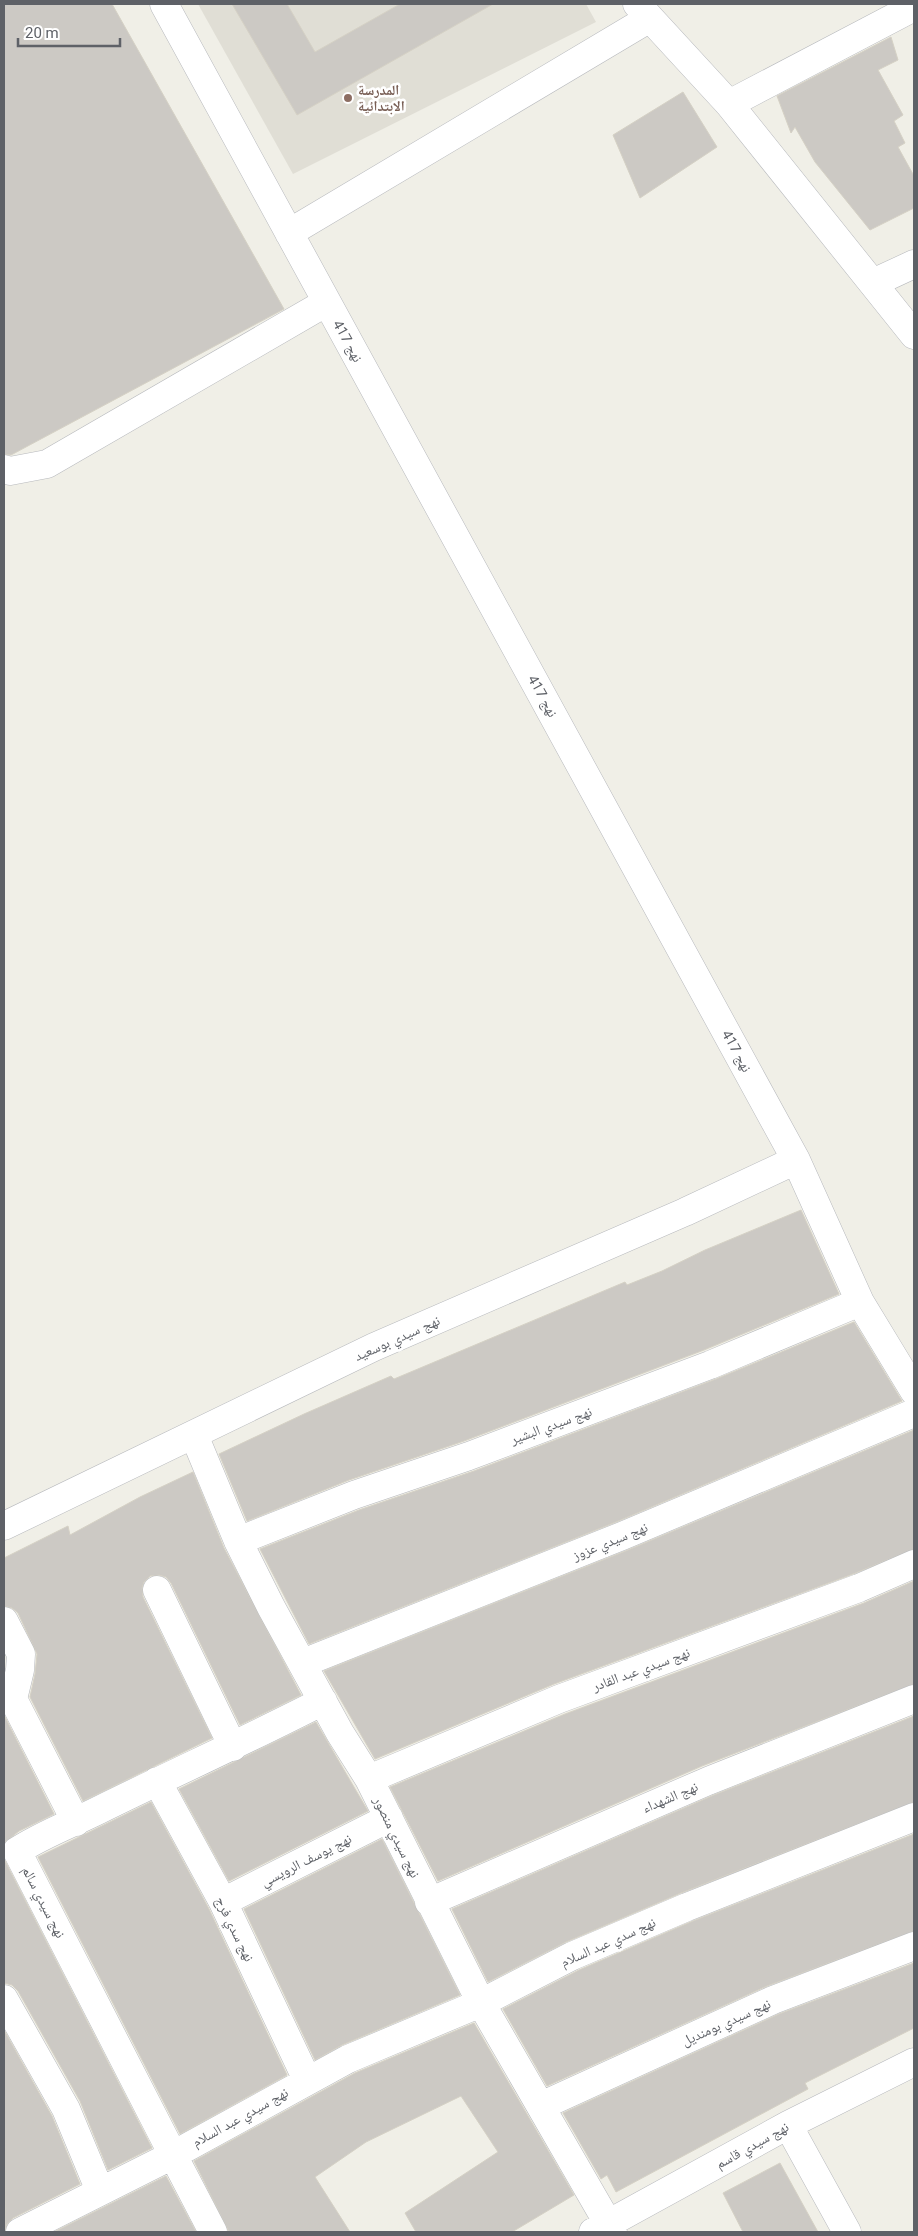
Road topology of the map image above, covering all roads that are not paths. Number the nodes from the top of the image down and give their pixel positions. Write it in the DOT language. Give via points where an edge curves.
graph roads {
  1 [pos="164,4"];
  2 [pos="914,7"];
  3 [pos="643,11"];
  4 [pos="730,104"];
  5 [pos="289,233"];
  6 [pos="914,264"];
  7 [pos="873,284"];
  8 [pos="327,302"];
  9 [pos="914,335"];
  10 [pos="4,469"];
  11 [pos="796,1160"];
  12 [pos="860,1302"];
  13 [pos="914,1392"];
  14 [pos="914,1413"];
  15 [pos="194,1435"];
  16 [pos="4,1526"];
  17 [pos="238,1541"];
  18 [pos="914,1564"];
  19 [pos="157,1590"];
  20 [pos="4,1621"];
  21 [pos="303,1663"];
  22 [pos="914,1699"];
  23 [pos="323,1701"];
  24 [pos="233,1747"];
  25 [pos="369,1779"];
  26 [pos="157,1781"];
  27 [pos="914,1816"];
  28 [pos="389,1818"];
  29 [pos="76,1822"];
  30 [pos="223,1902"];
  31 [pos="429,1902"];
  32 [pos="914,1946"];
  33 [pos="4,1999"];
  34 [pos="480,2003"];
  35 [pos="914,2062"];
  36 [pos="307,2080"];
  37 [pos="541,2106"];
  38 [pos="788,2125"];
  39 [pos="173,2155"];
  40 [pos="100,2190"];
  41 [pos="604,2230"];
  42 [pos="20,2232"];
  43 [pos="213,2232"];
  44 [pos="847,2232"];
  1 -- 5 [label="street, نهج 417"];
  2 -- 4 [label="street"];
  3 -- 4 [label="street"];
  3 -- 5 [label="street"];
  4 -- 7 [label="street"];
  5 -- 8 [label="street, نهج 417"];
  6 -- 7 [label="street"];
  7 -- 9 [label="street"];
  8 -- 10 [label="street" via="47,464 10,471"];
  8 -- 11 [label="street, نهج 417"];
  11 -- 12 [label="street, نهج 417"];
  11 -- 15 [label="street, نهج سيدي بوسعيد" via="685,1212 374,1347"];
  12 -- 13 [label="street, نهج 417"];
  12 -- 17 [label="street, نهج سيدي البشير" via="710,1366 354,1495"];
  14 -- 21 [label="street, نهج سيدي عزوز" via="622,1536"];
  15 -- 16 [label="street, نهج سيدي بوسعيد"];
  15 -- 17 [label="street, نهج سيدي منصور"];
  17 -- 21 [label="street, نهج سيدي منصور"];
  18 -- 25 [label="street, نهج سيدي عبد القادر" via="858,1588 559,1699"];
  19 -- 24 [label="street"];
  20 -- 29 [label="street" via="21,1654 13,1700"];
  21 -- 23 [label="street, نهج سيدي منصور"];
  22 -- 31 [label="street, نهج الشهداء" via="741,1767"];
  23 -- 24 [label="street"];
  23 -- 25 [label="street, نهج سيدي منصور"];
  24 -- 26 [label="street"];
  25 -- 28 [label="street, نهج سيدي منصور"];
  26 -- 29 [label="street"];
  26 -- 30 [label="street, نهج سدي فرج"];
  27 -- 34 [label="street, نهج سدي عبد السلام" via="572,1956"];
  28 -- 30 [label="street, نهج يوسف الرويسي"];
  28 -- 31 [label="street, نهج سيدي منصور"];
  29 -- 39 [label="street, نهج سيدي سالم" via="45,1834 18,1851"];
  30 -- 36 [label="street, نهج سدي فرج"];
  31 -- 34 [label="street, نهج سيدي منصور"];
  32 -- 37 [label="street, نهج سيدي بومنديل" via="773,2000"];
  33 -- 40 [label="street" via="66,2109"];
  34 -- 36 [label="street, نهج سدي عبد السلام" via="348,2059"];
  34 -- 37 [label="street, نهج سيدي منصور"];
  35 -- 38 [label="street, نهج سيدي قاسم"];
  36 -- 39 [label="street, نهج سيدي عبد السلام"];
  37 -- 41 [label="street, نهج سيدي منصور"];
  38 -- 41 [label="street, نهج سيدي قاسم"];
  38 -- 44 [label="street"];
  39 -- 40 [label="street, نهج سيدي عبد السلام"];
  39 -- 43 [label="street"];
  40 -- 42 [label="street, نهج سيدي عبد السلام"];
}
